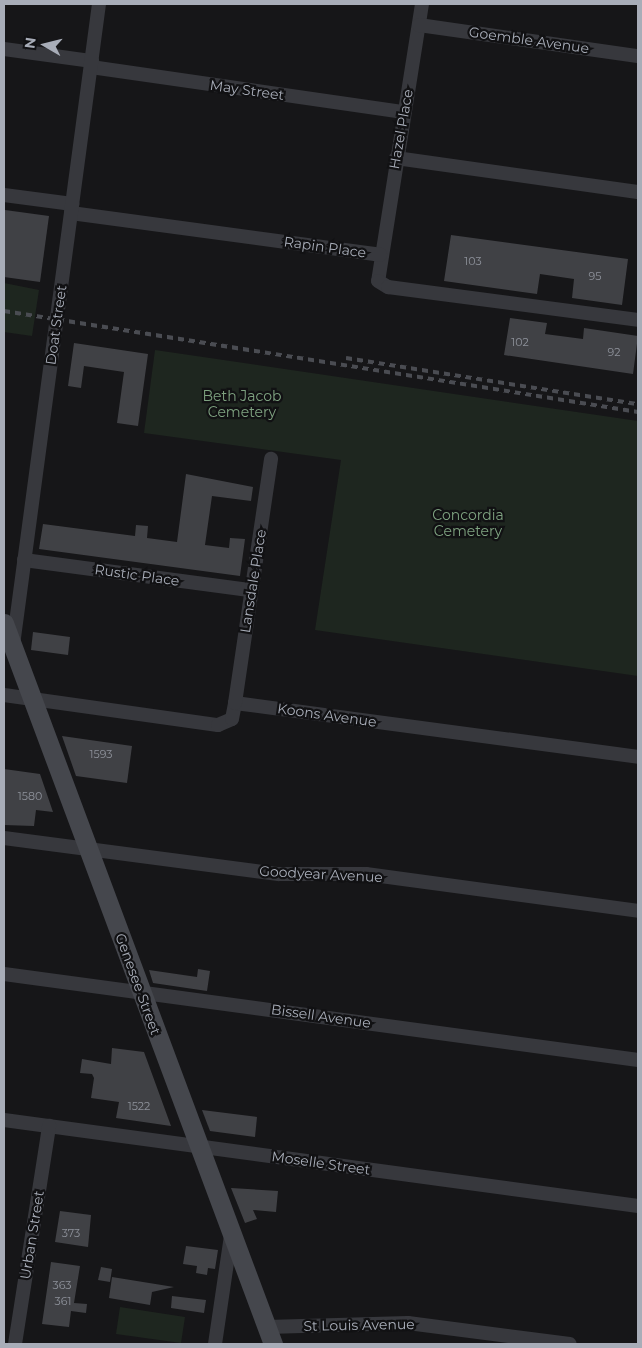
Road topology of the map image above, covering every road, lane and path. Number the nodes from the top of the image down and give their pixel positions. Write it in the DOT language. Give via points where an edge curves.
graph roads {
  1 [pos="99,4"];
  2 [pos="422,4"];
  3 [pos="419,25"];
  4 [pos="4,49"];
  5 [pos="638,56"];
  6 [pos="91,64"];
  7 [pos="404,112"];
  8 [pos="396,158"];
  9 [pos="638,192"];
  10 [pos="4,195"];
  11 [pos="72,208"];
  12 [pos="380,255"];
  13 [pos="638,320"];
  14 [pos="271,459"];
  15 [pos="24,560"];
  16 [pos="250,590"];
  17 [pos="4,623"];
  18 [pos="12,646"];
  19 [pos="4,695"];
  20 [pos="31,699"];
  21 [pos="235,703"];
  22 [pos="638,757"];
  23 [pos="4,838"];
  24 [pos="87,849"];
  25 [pos="638,911"];
  26 [pos="4,974"];
  27 [pos="141,992"];
  28 [pos="638,1060"];
  29 [pos="4,1120"];
  30 [pos="49,1126"];
  31 [pos="198,1146"];
  32 [pos="638,1206"];
  33 [pos="231,1233"];
  34 [pos="270,1336"];
  35 [pos="15,1344"];
  36 [pos="214,1344"];
  37 [pos="570,1344"];
  1 -- 6 [label="street, Doat Street"];
  2 -- 3 [label="street, Hazel Place"];
  3 -- 5 [label="street, Goemble Avenue"];
  3 -- 7 [label="street, Hazel Place"];
  4 -- 6 [label="street, May Street"];
  6 -- 7 [label="street, May Street"];
  6 -- 11 [label="street, Doat Street"];
  7 -- 8 [label="street, Hazel Place"];
  8 -- 9 [label="street"];
  8 -- 12 [label="street, Hazel Place"];
  10 -- 11 [label="street, Rapin Place"];
  11 -- 12 [label="street, Rapin Place"];
  11 -- 15 [label="street, Doat Street"];
  12 -- 13 [label="street, Rapin Place" via="376,278 388,288"];
  14 -- 16 [label="street, Lansdale Place" via="257,564"];
  15 -- 16 [label="street, Rustic Place"];
  15 -- 18 [label="street, Doat Street"];
  16 -- 21 [label="street, Lansdale Place"];
  17 -- 18 [label="main road, Genesee Street"];
  18 -- 20 [label="main road, Genesee Street"];
  19 -- 20 [label="street"];
  20 -- 21 [label="street" via="223,725 232,719"];
  20 -- 24 [label="main road, Genesee Street"];
  21 -- 22 [label="street, Koons Avenue"];
  23 -- 24 [label="street, Goodyear Avenue"];
  24 -- 25 [label="street, Goodyear Avenue" via="282,874 366,874"];
  24 -- 27 [label="main road, Genesee Street"];
  26 -- 27 [label="street, Bissell Avenue"];
  27 -- 28 [label="street, Bissell Avenue"];
  27 -- 31 [label="main road, Genesee Street"];
  29 -- 30 [label="street, Moselle Street"];
  30 -- 31 [label="street, Moselle Street"];
  30 -- 35 [label="street, Urban Street"];
  31 -- 32 [label="street, Moselle Street"];
  31 -- 33 [label="main road, Genesee Street"];
  33 -- 34 [label="main road, Genesee Street"];
  33 -- 36 [label="street"];
  34 -- 37 [label="street, St Louis Avenue" via="408,1322"];
}
